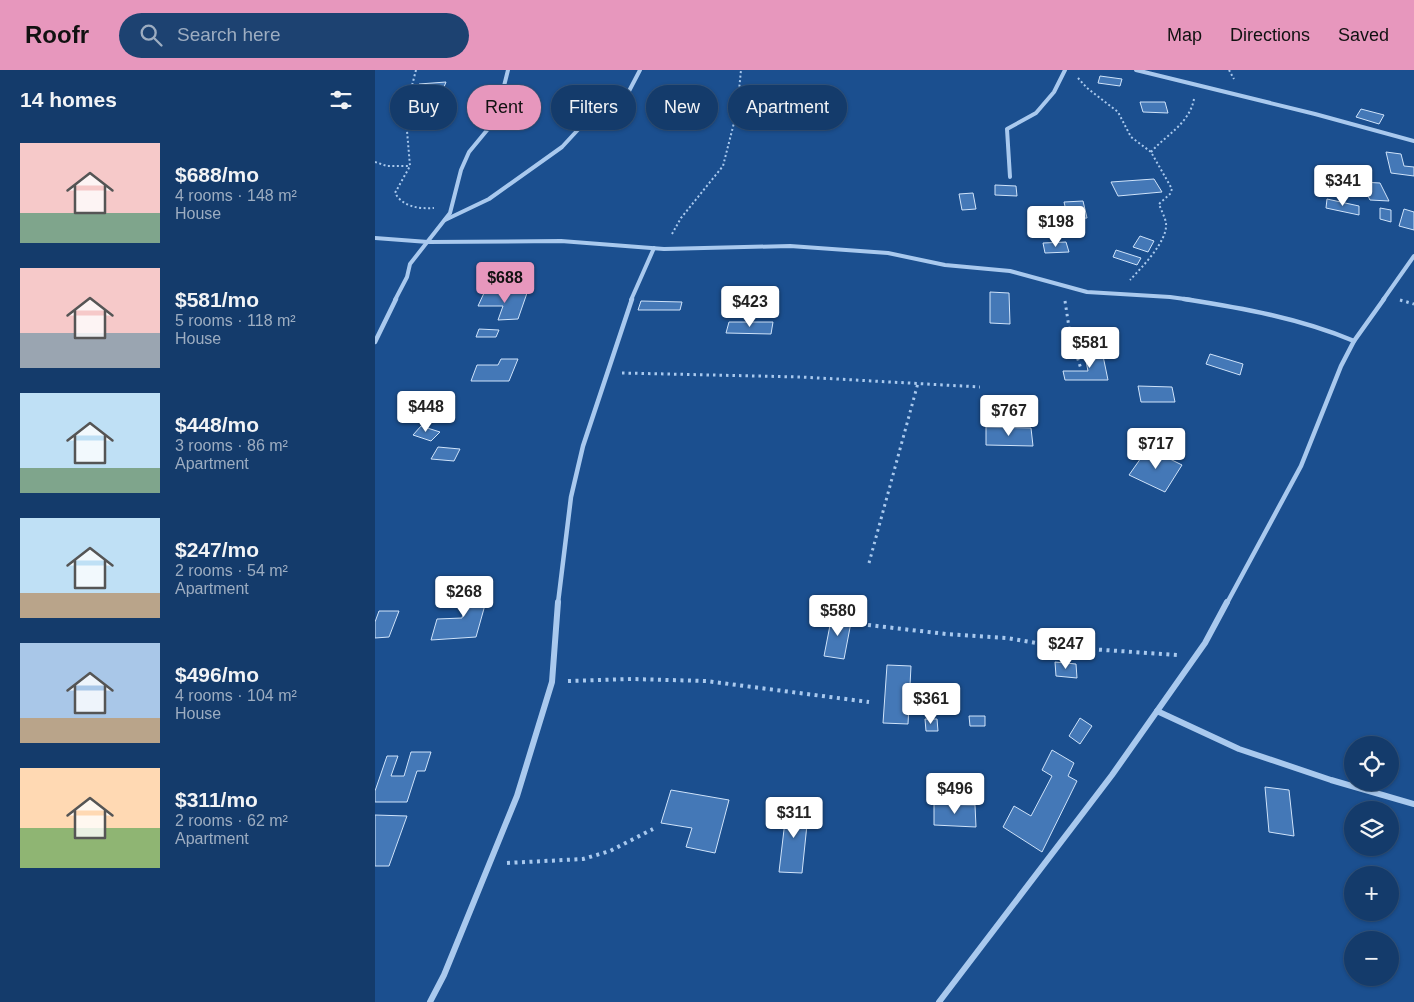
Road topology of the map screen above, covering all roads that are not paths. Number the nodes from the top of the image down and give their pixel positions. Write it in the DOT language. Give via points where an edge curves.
graph roads {
  1 [pos="508,70"];
  2 [pos="639,70"];
  3 [pos="1065,70"];
  4 [pos="1137,70"];
  5 [pos="1414,141"];
  6 [pos="1010,176"];
  7 [pos="445,220"];
  8 [pos="375,238"];
  9 [pos="428,242"];
  10 [pos="654,248"];
  11 [pos="1414,256"];
  12 [pos="1354,341"];
  13 [pos="375,342"];
  14 [pos="1157,710"];
  15 [pos="1414,804"];
  16 [pos="430,1002"];
  17 [pos="939,1002"];
  1 -- 7 [label="street" via="497,114 469,152"];
  2 -- 7 [label="street" via="628,93 585,121 547,158 489,199"];
  3 -- 6 [label="street" via="1054,92 1036,113 1007,129"];
  4 -- 5 [label="street"];
  7 -- 9 [label="street"];
  8 -- 9 [label="street"];
  9 -- 10 [label="street" via="561,241"];
  9 -- 13 [label="street" via="410,264 407,277"];
  10 -- 12 [label="street" via="790,246 889,253 945,265 1010,271 1087,292 1170,296 1252,310 1323,328"];
  10 -- 16 [label="street" via="606,373 571,497 552,682 517,796"];
  11 -- 12 [label="street"];
  12 -- 14 [label="street" via="1301,466 1205,643"];
  14 -- 15 [label="street" via="1239,749"];
  14 -- 17 [label="street" via="1112,775"];
}
